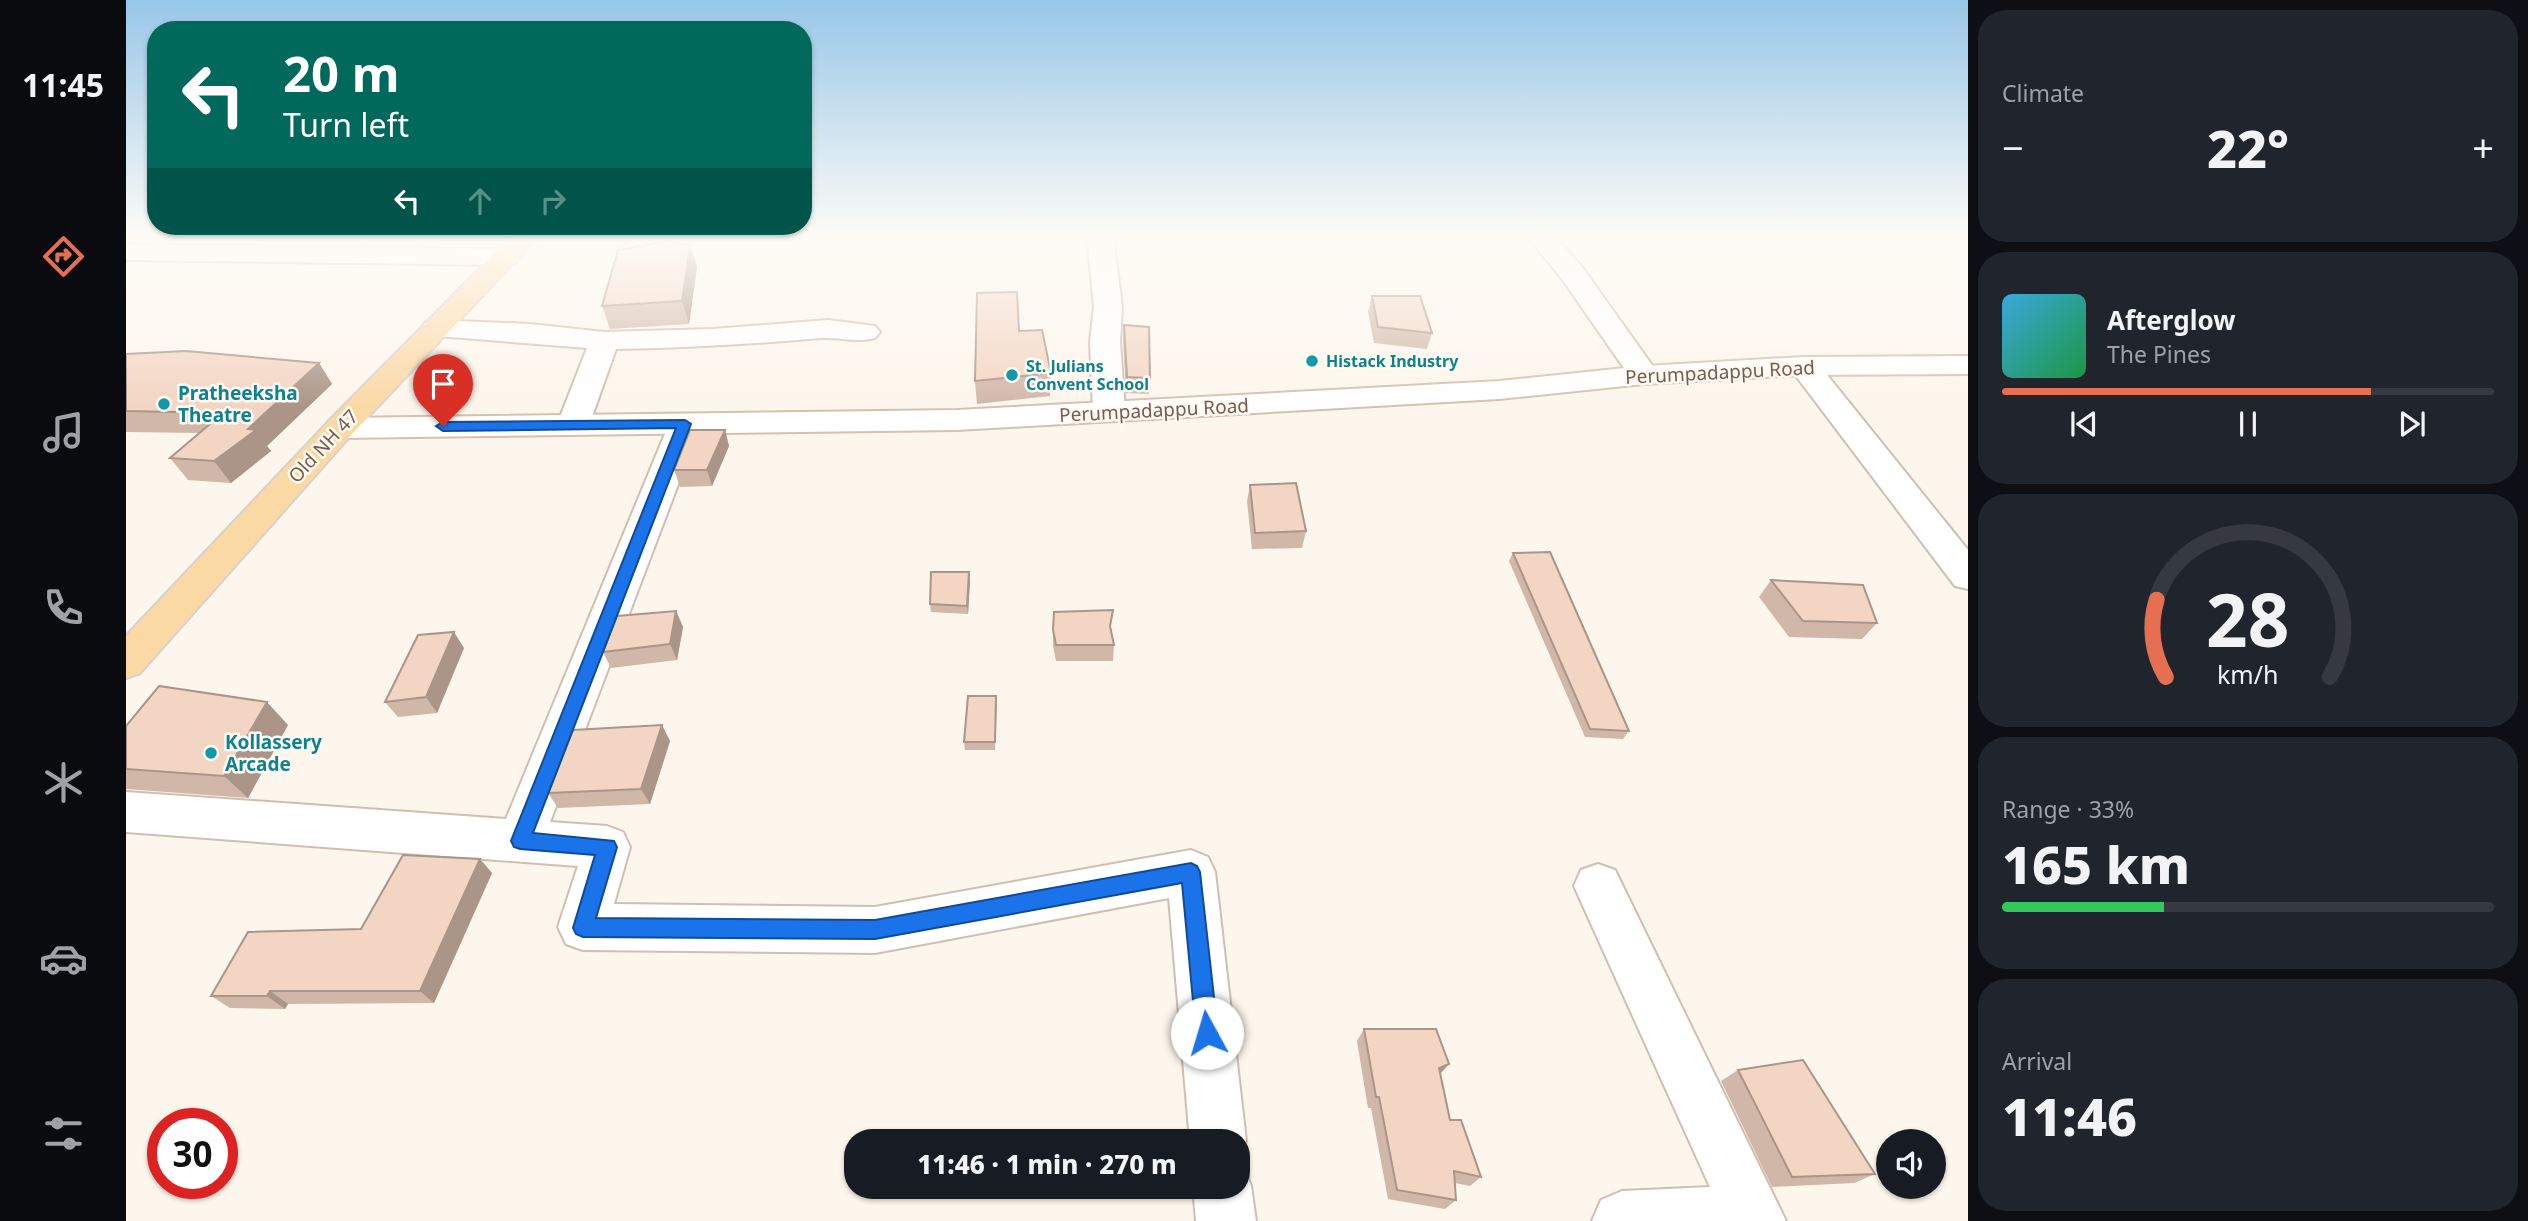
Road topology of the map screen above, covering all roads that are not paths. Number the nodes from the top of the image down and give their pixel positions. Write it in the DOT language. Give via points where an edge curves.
graph roads {
  1 [pos="471,293"];
  2 [pos="1106,293"];
  3 [pos="1586,293"];
  4 [pos="435,329"];
  5 [pos="865,332"];
  6 [pos="604,341"];
  7 [pos="1968,365"];
  8 [pos="1804,366"];
  9 [pos="1644,375"];
  10 [pos="1109,411"];
  11 [pos="685,424"];
  12 [pos="572,425"];
  13 [pos="340,428"];
  14 [pos="1968,576"];
  15 [pos="126,662"];
  16 [pos="126,813"];
  17 [pos="520,841"];
  18 [pos="1598,886"];
  19 [pos="1216,1129"];
  20 [pos="1223,1199"];
  21 [pos="1226,1221"];
  22 [pos="1622,1221"];
  23 [pos="1748,1221"];
  24 [pos="1756,1221"];
  1 -- 4 [label="main road, Old NH 47"];
  2 -- 10 [label="street"];
  3 -- 9 [label="street"];
  4 -- 6 [label="street"];
  4 -- 13 [label="main road, Old NH 47"];
  5 -- 6 [label="street" via="828,329"];
  6 -- 12 [label="street"];
  7 -- 8 [label="street, Perumpadappu Road"];
  8 -- 9 [label="street, Perumpadappu Road"];
  8 -- 14 [label="street"];
  9 -- 10 [label="street, Perumpadappu Road" via="1499,390"];
  10 -- 11 [label="street, Perumpadappu Road" via="957,420"];
  11 -- 12 [label="street, Perumpadappu Road"];
  11 -- 17 [label="street"];
  12 -- 13 [label="street, Perumpadappu Road"];
  13 -- 15 [label="main road, Old NH 47"];
  16 -- 17 [label="street"];
  17 -- 19 [label="street" via="607,847 583,928 875,930 1191,872"];
  18 -- 24 [label="street"];
  20 -- 21 [label="street"];
  22 -- 23 [label="street" via="1699,1215"];
}
